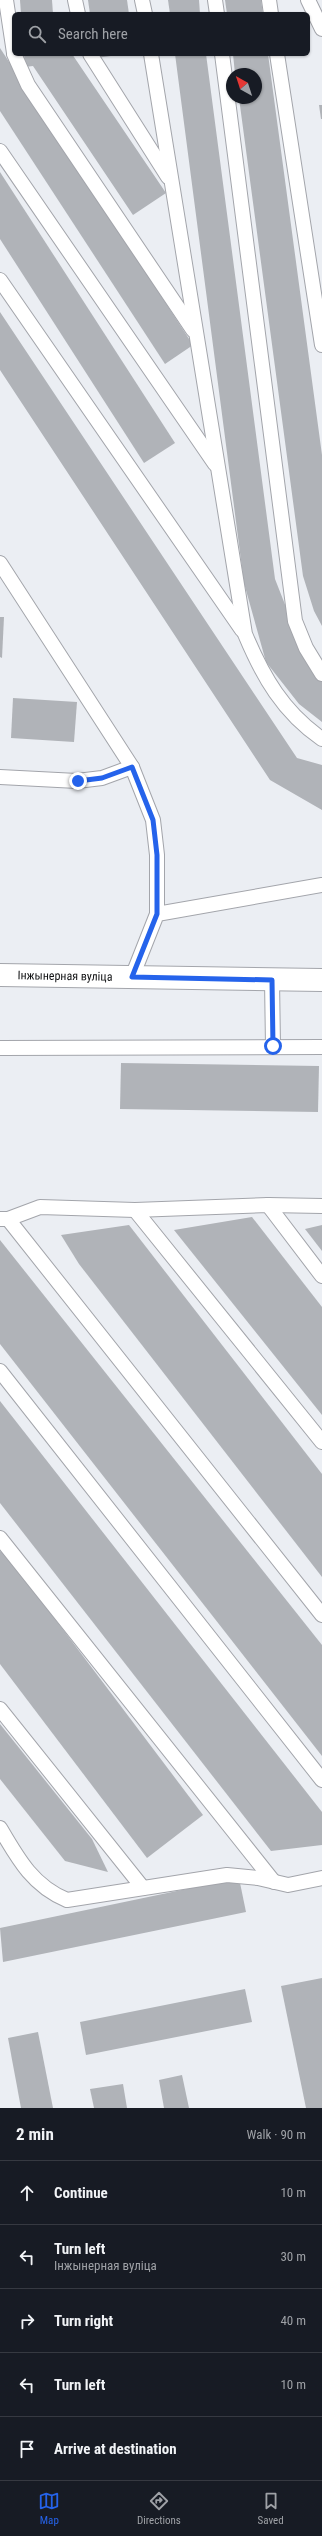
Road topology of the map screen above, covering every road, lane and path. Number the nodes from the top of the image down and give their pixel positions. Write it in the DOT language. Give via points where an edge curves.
graph roads {
  1 [pos="6,0"];
  2 [pos="75,0"];
  3 [pos="142,0"];
  4 [pos="215,0"];
  5 [pos="269,0"];
  6 [pos="308,0"];
  7 [pos="78,12"];
  8 [pos="145,12"];
  9 [pos="217,12"];
  10 [pos="271,12"];
  11 [pos="322,29"];
  12 [pos="12,40"];
  13 [pos="15,56"];
  14 [pos="91,56"];
  15 [pos="151,56"];
  16 [pos="222,56"];
  17 [pos="277,56"];
  18 [pos="0,151"];
  19 [pos="172,182"];
  20 [pos="0,280"];
  21 [pos="196,335"];
  22 [pos="322,344"];
  23 [pos="217,467"];
  24 [pos="0,562"];
  25 [pos="244,634"];
  26 [pos="322,674"];
  27 [pos="322,739"];
  28 [pos="132,767"];
  29 [pos="0,777"];
  30 [pos="322,885"];
  31 [pos="157,914"];
  32 [pos="0,975"];
  33 [pos="132,977"];
  34 [pos="272,980"];
  35 [pos="322,980"];
  36 [pos="273,1046"];
  37 [pos="322,1047"];
  38 [pos="0,1048"];
  39 [pos="268,1205"];
  40 [pos="322,1206"];
  41 [pos="135,1210"];
  42 [pos="4,1219"];
  43 [pos="322,1276"];
  44 [pos="0,1371"];
  45 [pos="322,1442"];
  46 [pos="0,1538"];
  47 [pos="322,1616"];
  48 [pos="0,1709"];
  49 [pos="322,1780"];
  50 [pos="0,1828"];
  51 [pos="322,1878"];
  52 [pos="274,1882"];
  53 [pos="143,1888"];
  1 -- 12 [label="lane"];
  2 -- 7 [label="lane"];
  3 -- 8 [label="lane"];
  4 -- 9 [label="lane"];
  5 -- 10 [label="lane"];
  6 -- 11 [label="lane"];
  13 -- 21 [label="lane" via="28,84"];
  14 -- 19 [label="lane"];
  15 -- 19 [label="lane"];
  16 -- 26 [label="lane" via="295,621 306,648"];
  17 -- 22 [label="lane"];
  18 -- 23 [label="lane"];
  19 -- 21 [label="lane"];
  20 -- 25 [label="lane"];
  21 -- 23 [label="lane"];
  23 -- 25 [label="lane"];
  24 -- 28 [label="lane"];
  25 -- 27 [label="lane" via="262,675 302,725"];
  28 -- 29 [label="lane" via="102,778 78,781"];
  28 -- 31 [label="lane" via="153,820 157,855"];
  30 -- 31 [label="lane"];
  31 -- 33 [label="lane"];
  32 -- 33 [label="street, Інжынерная вуліца"];
  33 -- 34 [label="street, Інжынерная вуліца"];
  34 -- 35 [label="street, Інжынерная вуліца"];
  34 -- 36 [label="lane"];
  36 -- 37 [label="lane"];
  36 -- 38 [label="lane"];
  39 -- 40 [label="lane"];
  39 -- 41 [label="lane"];
  39 -- 43 [label="lane"];
  41 -- 42 [label="lane" via="40,1207"];
  41 -- 45 [label="lane"];
  42 -- 47 [label="lane"];
  44 -- 49 [label="lane"];
  46 -- 52 [label="lane"];
  48 -- 53 [label="lane"];
  50 -- 53 [label="lane" via="21,1864 50,1892 67,1900"];
  51 -- 52 [label="lane" via="288,1885"];
  52 -- 53 [label="lane" via="227,1875"];
}
